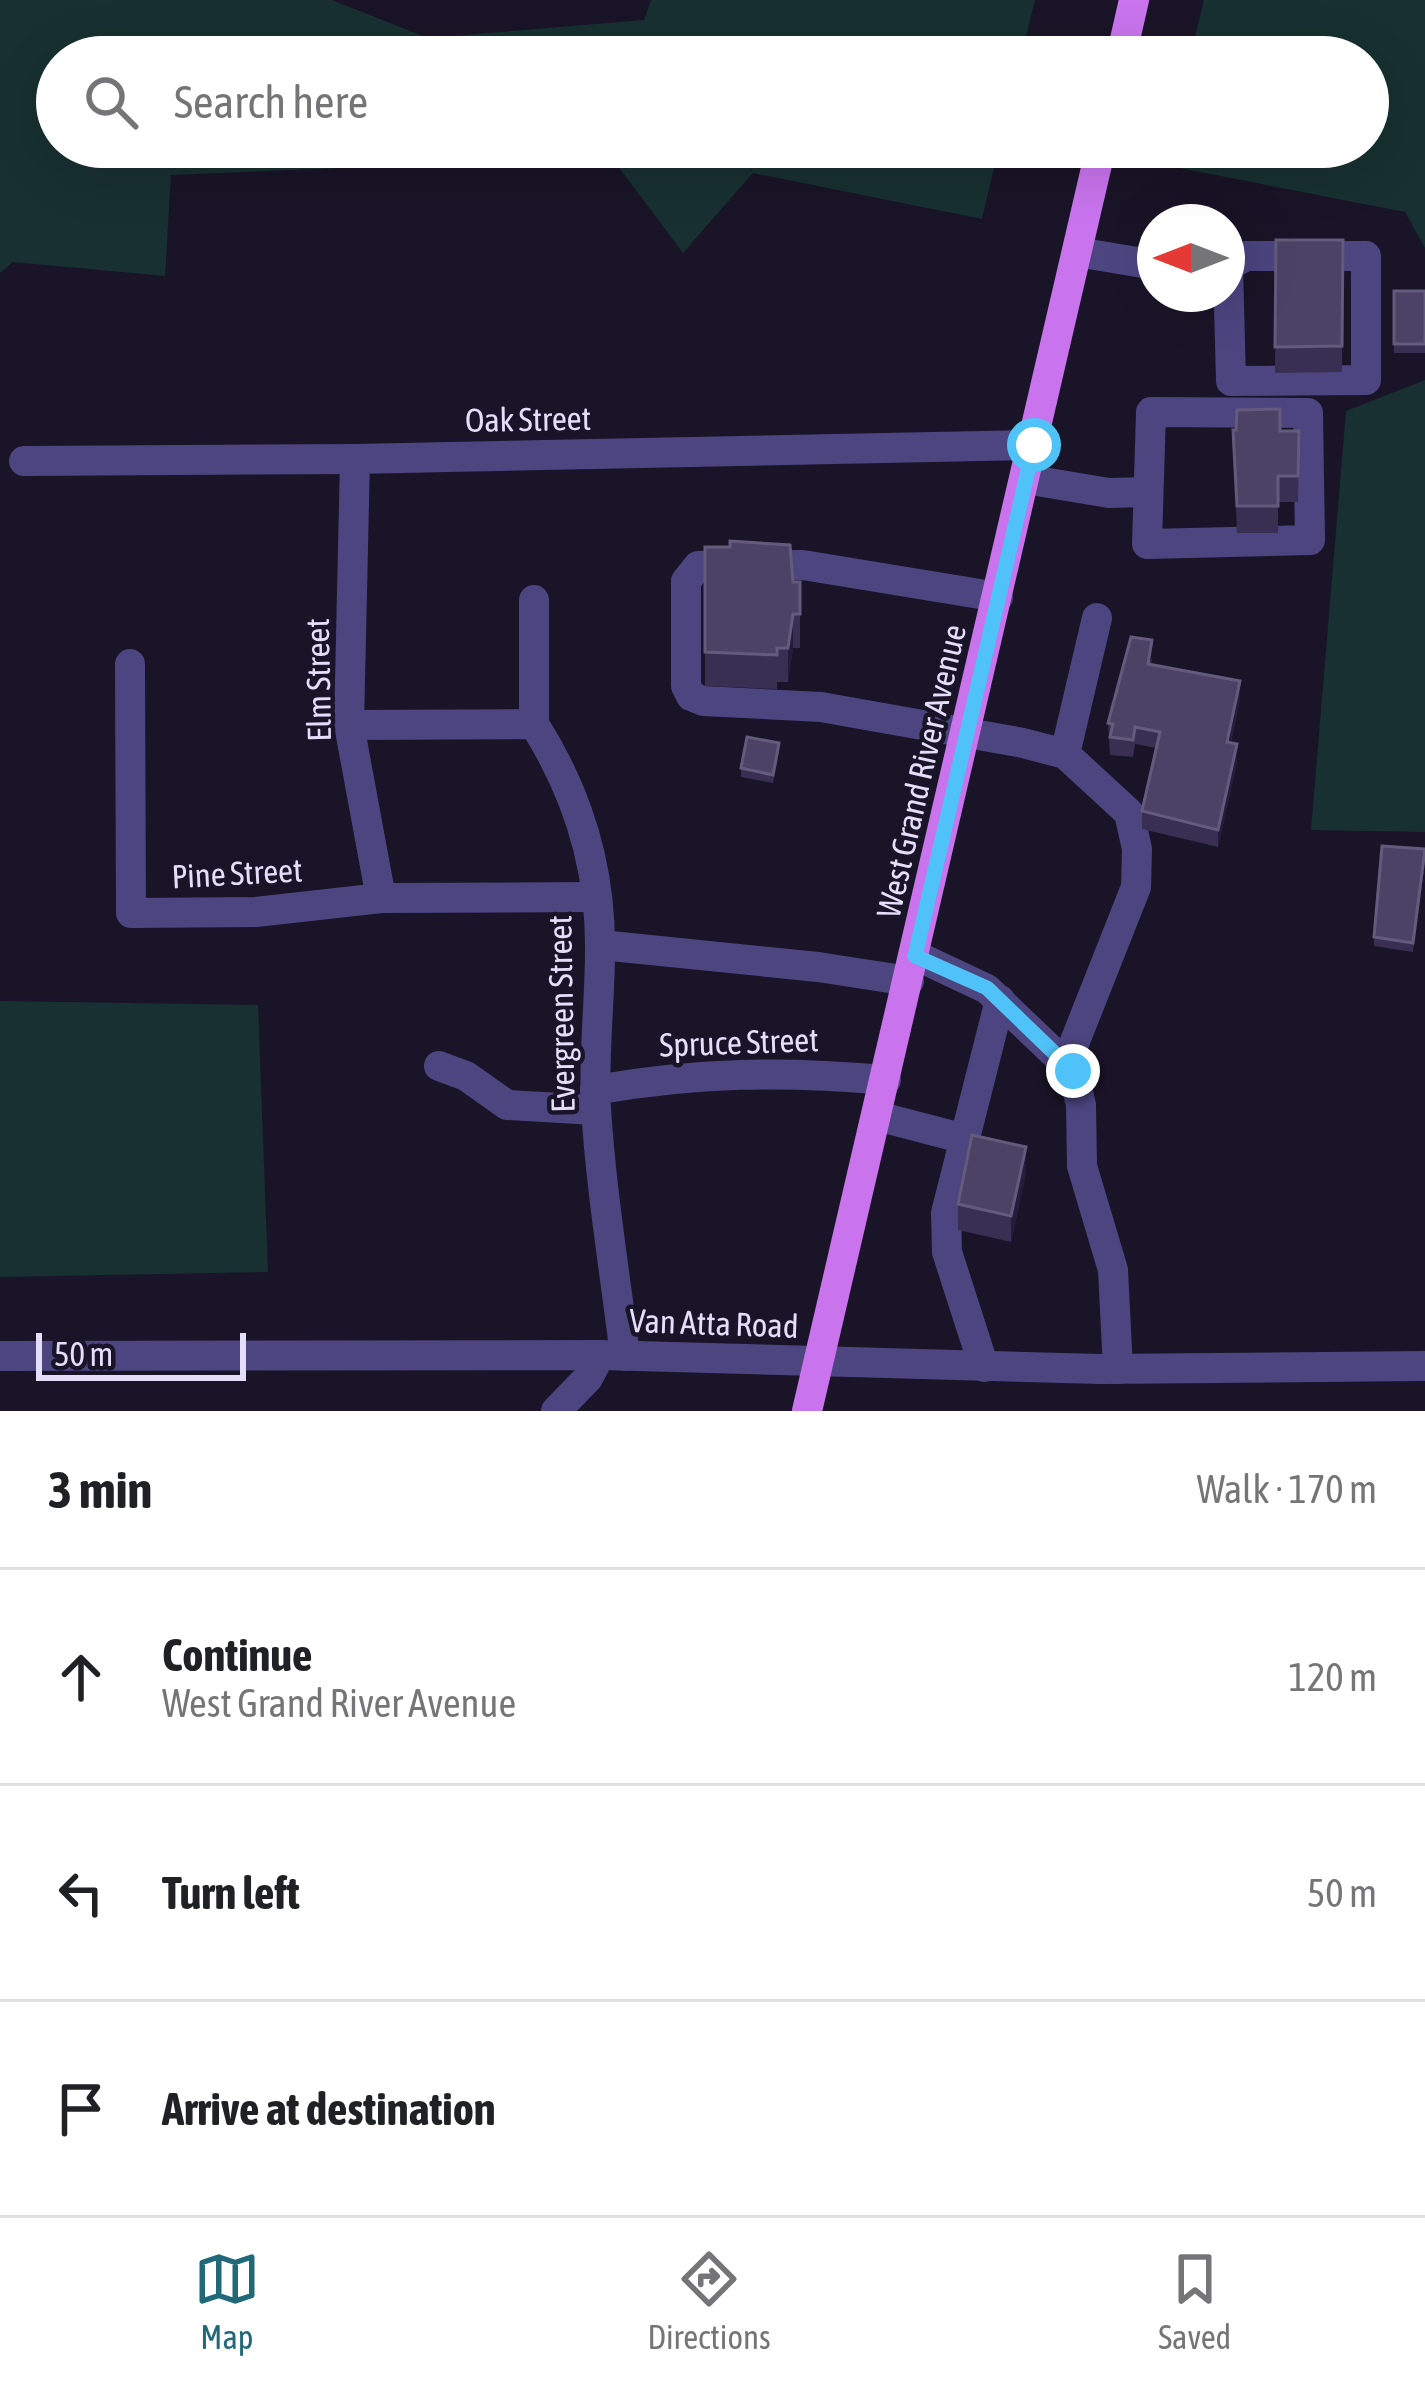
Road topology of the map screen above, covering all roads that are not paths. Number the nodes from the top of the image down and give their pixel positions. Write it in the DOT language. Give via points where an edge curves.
graph roads {
  1 [pos="1134,0"];
  2 [pos="1126,36"];
  3 [pos="1096,168"];
  4 [pos="1077,252"];
  5 [pos="1137,262"];
  6 [pos="1227,267"];
  7 [pos="1034,445"];
  8 [pos="356,459"];
  9 [pos="24,461"];
  10 [pos="1025,479"];
  11 [pos="1148,492"];
  12 [pos="998,597"];
  13 [pos="534,600"];
  14 [pos="1097,617"];
  15 [pos="130,664"];
  16 [pos="534,724"];
  17 [pos="350,725"];
  18 [pos="967,734"];
  19 [pos="1065,754"];
  20 [pos="596,897"];
  21 [pos="381,898"];
  22 [pos="601,945"];
  23 [pos="912,968"];
  24 [pos="1000,1000"];
  25 [pos="1066,1064"];
  26 [pos="439,1066"];
  27 [pos="886,1080"];
  28 [pos="596,1100"];
  29 [pos="878,1116"];
  30 [pos="965,1138"];
  31 [pos="612,1355"];
  32 [pos="0,1356"];
  33 [pos="818,1363"];
  34 [pos="1425,1366"];
  35 [pos="984,1367"];
  36 [pos="1118,1369"];
  37 [pos="556,1411"];
  38 [pos="807,1411"];
  1 -- 2 [label="main road"];
  3 -- 4 [label="main road, West Grand River Avenue"];
  4 -- 5 [label="street"];
  4 -- 7 [label="main road, West Grand River Avenue"];
  6 -- 6 [label="street" via="1231,381 1366,380 1366,256 1246,256"];
  7 -- 8 [label="street, Oak Street"];
  7 -- 10 [label="main road, West Grand River Avenue"];
  8 -- 9 [label="street, Oak Street"];
  8 -- 17 [label="street, Elm Street"];
  10 -- 11 [label="street"];
  10 -- 12 [label="main road, West Grand River Avenue"];
  11 -- 11 [label="street" via="1147,544 1310,540 1308,412 1150,412"];
  12 -- 18 [label="main road, West Grand River Avenue"];
  12 -- 18 [label="street" via="803,565 705,565 686,580 686,686 697,699 821,707"];
  13 -- 16 [label="street"];
  14 -- 19 [label="street"];
  15 -- 21 [label="street, Pine Street" via="131,913 256,912"];
  16 -- 17 [label="street"];
  16 -- 20 [label="street, Evergreen Street" via="582,817"];
  17 -- 21 [label="street, Elm Street"];
  18 -- 19 [label="street"];
  18 -- 23 [label="main road, West Grand River Avenue"];
  19 -- 25 [label="street" via="1129,813 1136,849 1136,887"];
  20 -- 21 [label="street, Pine Street"];
  20 -- 22 [label="street, Evergreen Street"];
  22 -- 23 [label="street"];
  22 -- 28 [label="street, Evergreen Street"];
  23 -- 24 [label="street" via="987,988"];
  23 -- 27 [label="main road, West Grand River Avenue"];
  24 -- 25 [label="street"];
  24 -- 30 [label="street"];
  25 -- 36 [label="street" via="1081,1106 1082,1166 1113,1270"];
  26 -- 28 [label="street, Spruce Street" via="507,1105"];
  27 -- 28 [label="street, Spruce Street" via="786,1072 678,1076"];
  27 -- 29 [label="main road, West Grand River Avenue"];
  28 -- 31 [label="street, Evergreen Street"];
  29 -- 30 [label="street"];
  29 -- 33 [label="main road, West Grand River Avenue"];
  30 -- 35 [label="street" via="946,1213 947,1252"];
  31 -- 32 [label="street, Van Atta Road"];
  31 -- 33 [label="street, Van Atta Road"];
  31 -- 37 [label="street"];
  33 -- 35 [label="street, Van Atta Road"];
  33 -- 38 [label="main road, West Grand River Avenue"];
  34 -- 36 [label="street, Van Atta Road"];
  35 -- 36 [label="street, Van Atta Road"];
}
